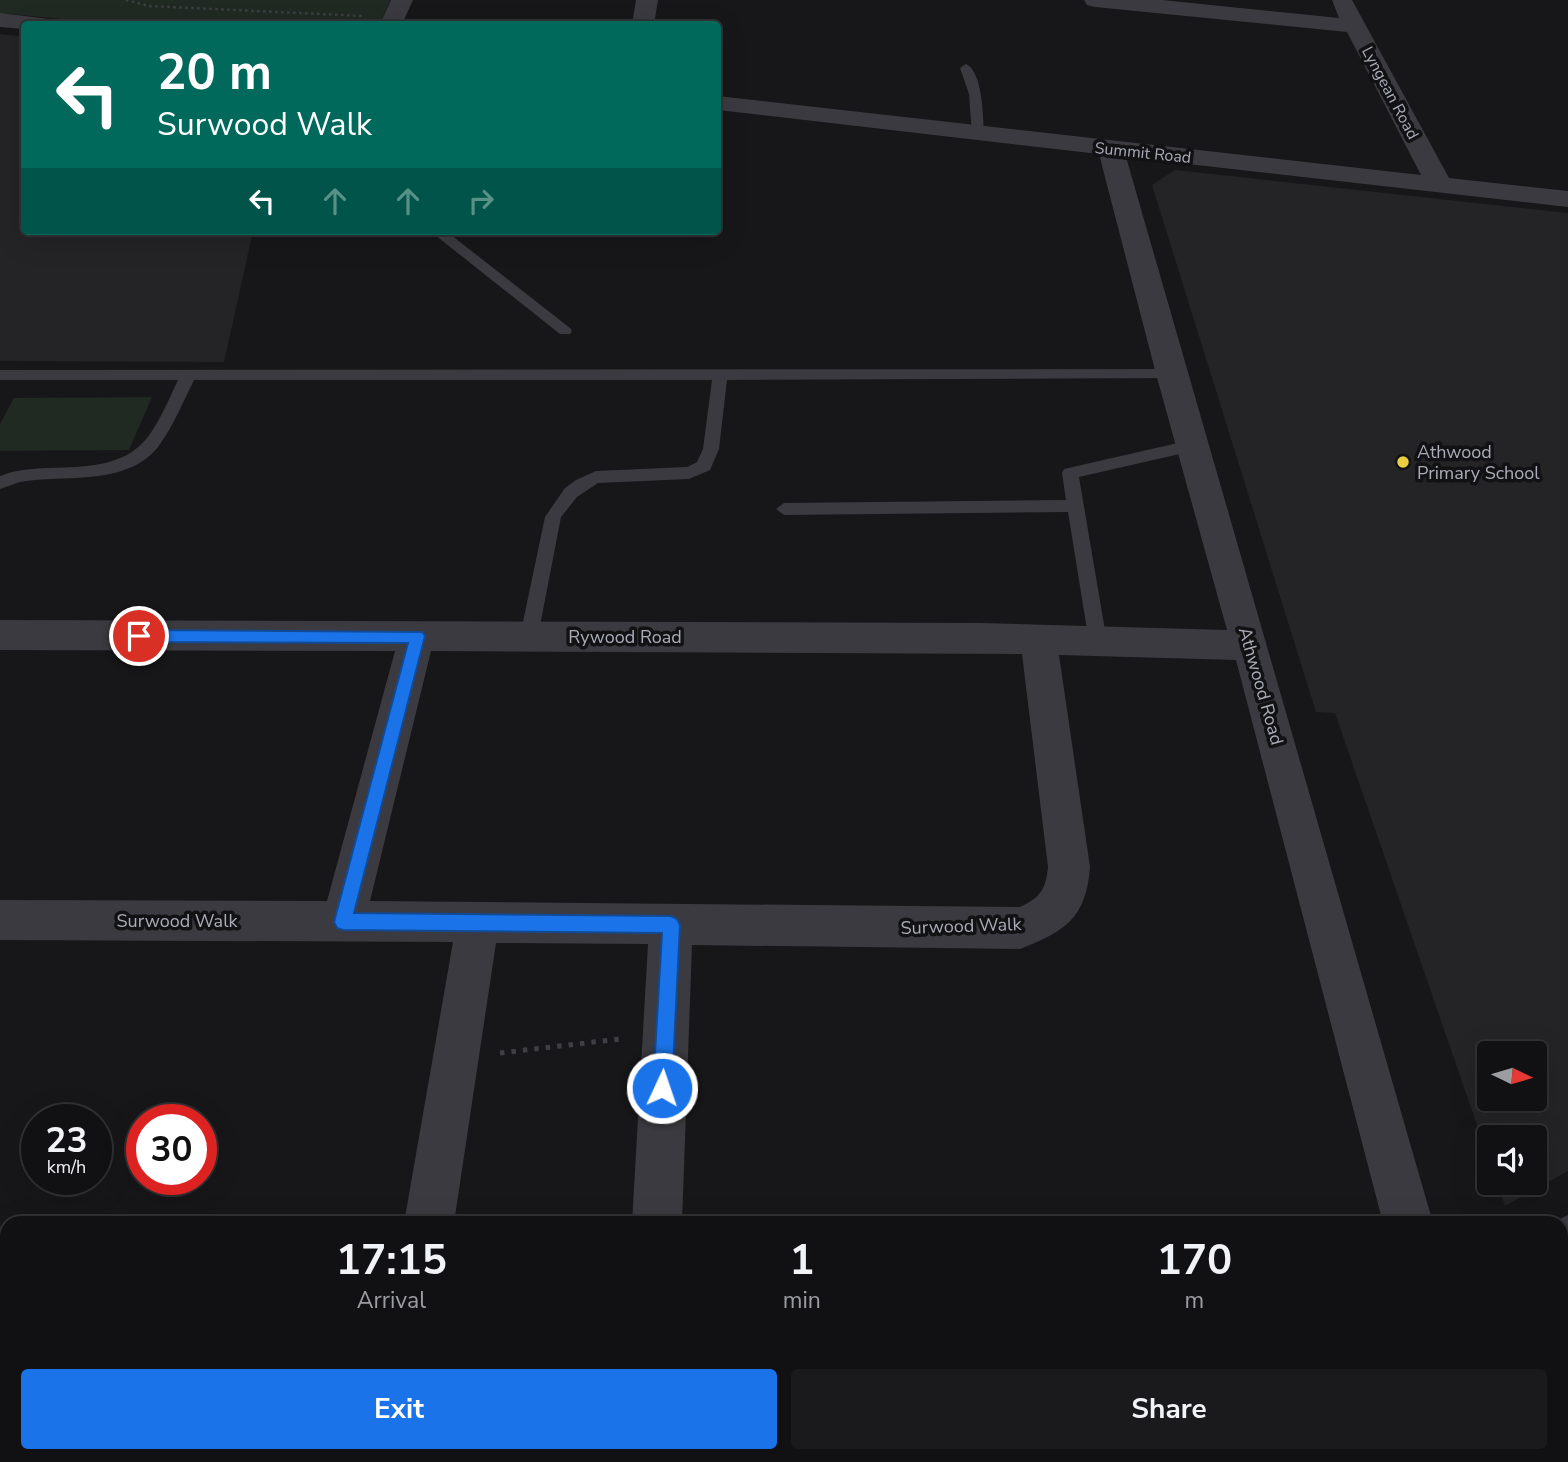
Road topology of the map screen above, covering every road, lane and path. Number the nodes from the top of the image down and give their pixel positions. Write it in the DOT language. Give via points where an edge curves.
graph roads {
  1 [pos="127,0"];
  2 [pos="402,0"];
  3 [pos="647,0"];
  4 [pos="1095,0"];
  5 [pos="1341,0"];
  6 [pos="366,17"];
  7 [pos="0,20"];
  8 [pos="392,21"];
  9 [pos="644,21"];
  10 [pos="21,22"];
  11 [pos="1354,26"];
  12 [pos="966,68"];
  13 [pos="721,103"];
  14 [pos="978,134"];
  15 [pos="1111,150"];
  16 [pos="1440,185"];
  17 [pos="1568,199"];
  18 [pos="442,235"];
  19 [pos="565,331"];
  20 [pos="720,374"];
  21 [pos="1171,374"];
  22 [pos="0,375"];
  23 [pos="188,376"];
  24 [pos="1192,446"];
  25 [pos="0,483"];
  26 [pos="1074,506"];
  27 [pos="784,509"];
  28 [pos="0,635"];
  29 [pos="417,636"];
  30 [pos="529,636"];
  31 [pos="1039,641"];
  32 [pos="1098,642"];
  33 [pos="1250,646"];
  34 [pos="343,922"];
  35 [pos="478,922"];
  36 [pos="671,925"];
  37 [pos="3,929"];
  38 [pos="664,1034"];
  39 [pos="454,1059"];
  40 [pos="430,1216"];
  41 [pos="657,1216"];
  42 [pos="1406,1216"];
  1 -- 6 [label="path" via="149,6"];
  2 -- 8 [label="street"];
  3 -- 9 [label="street"];
  4 -- 11 [label="street"];
  5 -- 11 [label="street, Lyngean Road"];
  7 -- 10 [label="street"];
  11 -- 16 [label="street, Lyngean Road"];
  12 -- 14 [label="lane" via="975,94"];
  13 -- 14 [label="street, Summit Road"];
  14 -- 15 [label="street, Summit Road"];
  15 -- 16 [label="street, Summit Road"];
  15 -- 21 [label="street, Athwood Road"];
  16 -- 17 [label="street, Summit Road"];
  18 -- 19 [label="lane"];
  20 -- 21 [label="lane"];
  20 -- 23 [label="lane"];
  20 -- 30 [label="lane" via="711,449 704,466 689,473 596,477 563,499 553,517"];
  21 -- 24 [label="street, Athwood Road"];
  22 -- 23 [label="lane"];
  23 -- 25 [label="lane" via="158,436 141,457 99,472 21,476"];
  24 -- 26 [label="lane" via="1070,473"];
  24 -- 33 [label="street, Athwood Road"];
  26 -- 27 [label="lane"];
  26 -- 32 [label="lane"];
  28 -- 29 [label="street, Rywood Road"];
  29 -- 30 [label="street, Rywood Road"];
  29 -- 34 [label="street"];
  30 -- 31 [label="street, Rywood Road"];
  31 -- 32 [label="street, Rywood Road"];
  31 -- 36 [label="street, Surwood Walk" via="1069,867 1068,889 1060,907 1020,928"];
  32 -- 33 [label="street, Rywood Road"];
  33 -- 42 [label="street, Athwood Road"];
  34 -- 35 [label="street, Surwood Walk"];
  34 -- 37 [label="street, Surwood Walk"];
  35 -- 36 [label="street, Surwood Walk"];
  35 -- 39 [label="street"];
  36 -- 38 [label="street"];
  38 -- 39 [label="path"];
  38 -- 41 [label="street"];
  39 -- 40 [label="street"];
}
